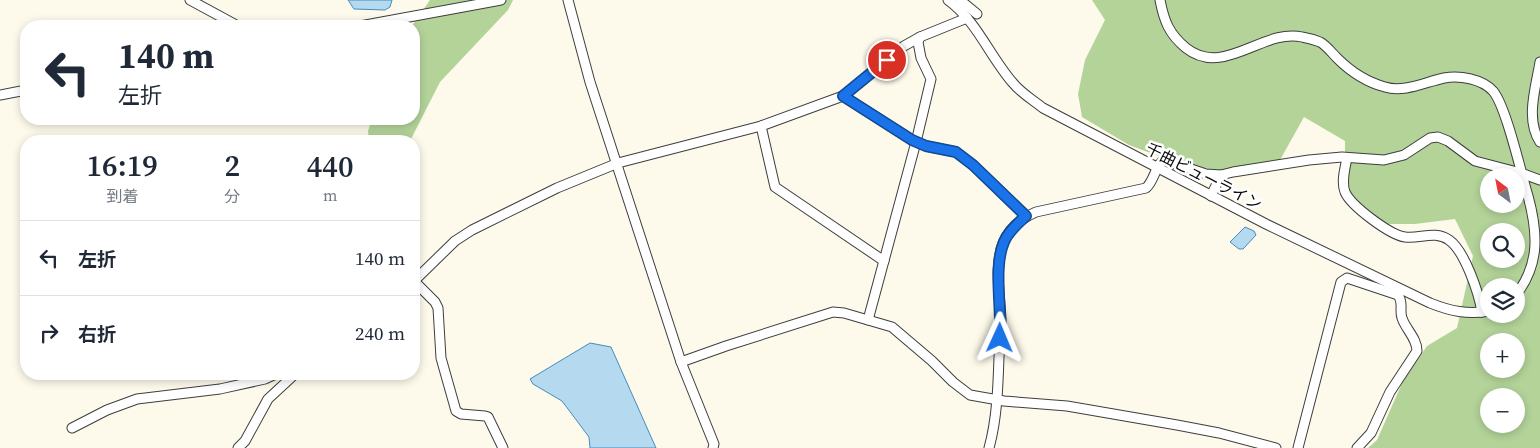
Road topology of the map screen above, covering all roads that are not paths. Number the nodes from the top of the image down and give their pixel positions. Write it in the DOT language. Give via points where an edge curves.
graph roads {
  1 [pos="190,0"];
  2 [pos="501,0"];
  3 [pos="568,0"];
  4 [pos="948,0"];
  5 [pos="960,0"];
  6 [pos="1160,0"];
  7 [pos="468,4"];
  8 [pos="977,14"];
  9 [pos="968,18"];
  10 [pos="227,20"];
  11 [pos="389,20"];
  12 [pos="920,37"];
  13 [pos="1540,62"];
  14 [pos="20,91"];
  15 [pos="0,95"];
  16 [pos="843,96"];
  17 [pos="761,126"];
  18 [pos="916,142"];
  19 [pos="1540,142"];
  20 [pos="1347,158"];
  21 [pos="618,163"];
  22 [pos="1502,168"];
  23 [pos="1520,168"];
  24 [pos="1158,169"];
  25 [pos="1525,174"];
  26 [pos="1222,176"];
  27 [pos="1540,180"];
  28 [pos="1525,187"];
  29 [pos="1212,196"];
  30 [pos="1026,216"];
  31 [pos="884,261"];
  32 [pos="420,275"];
  33 [pos="1525,283"];
  34 [pos="420,287"];
  35 [pos="1480,298"];
  36 [pos="1480,312"];
  37 [pos="868,320"];
  38 [pos="681,362"];
  39 [pos="260,380"];
  40 [pos="289,380"];
  41 [pos="996,399"];
  42 [pos="72,428"];
  43 [pos="238,448"];
  44 [pos="503,448"];
  45 [pos="713,448"];
  46 [pos="989,448"];
  47 [pos="1276,448"];
  48 [pos="1298,448"];
  49 [pos="1357,448"];
  1 -- 10 [label="street"];
  2 -- 7 [label="street"];
  3 -- 21 [label="street" via="590,82"];
  4 -- 9 [label="street, 千曲ビューライン"];
  5 -- 8 [label="street"];
  6 -- 23 [label="street" via="1172,35 1201,56 1227,56 1285,36 1300,36 1321,42 1357,75 1386,88 1408,87 1452,77 1484,84 1496,94 1502,108"];
  7 -- 11 [label="street"];
  9 -- 12 [label="street"];
  9 -- 24 [label="street, 千曲ビューライン" via="1003,71 1028,97"];
  12 -- 16 [label="street" via="904,46"];
  12 -- 18 [label="street" via="921,58 931,79"];
  13 -- 19 [label="street" via="1532,118"];
  14 -- 15 [label="street"];
  16 -- 17 [label="street"];
  16 -- 18 [label="street"];
  17 -- 21 [label="street"];
  17 -- 31 [label="street" via="775,187"];
  18 -- 30 [label="street" via="956,152"];
  18 -- 31 [label="street"];
  20 -- 22 [label="street" via="1396,158 1430,138 1438,137 1475,161"];
  20 -- 26 [label="street" via="1309,160"];
  20 -- 35 [label="street" via="1344,186 1354,204 1397,235 1435,235 1452,242"];
  21 -- 32 [label="street" via="557,188 472,230 455,241"];
  21 -- 38 [label="street"];
  24 -- 26 [label="street" via="1164,160"];
  24 -- 29 [label="street, 千曲ビューライン"];
  24 -- 30 [label="street" via="1146,188"];
  25 -- 27 [label="street"];
  26 -- 29 [label="street"];
  28 -- 33 [label="street" via="1535,222 1537,247 1532,274"];
  29 -- 36 [label="street, 千曲ビューライン" via="1430,303 1459,312"];
  30 -- 41 [label="street" via="1012,230 1001,251"];
  31 -- 37 [label="street"];
  34 -- 44 [label="street" via="438,308 440,358 456,411 488,418"];
  37 -- 38 [label="street" via="833,312"];
  37 -- 41 [label="street" via="892,327 965,392"];
  38 -- 45 [label="street"];
  39 -- 42 [label="street" via="137,400 107,410"];
  40 -- 43 [label="street" via="268,399"];
  41 -- 46 [label="street"];
  41 -- 47 [label="street" via="1066,406 1219,432"];
  48 -- 49 [label="street" via="1341,282 1347,278 1398,295 1402,319 1417,347 1417,352 1390,392 1371,433"];
}
